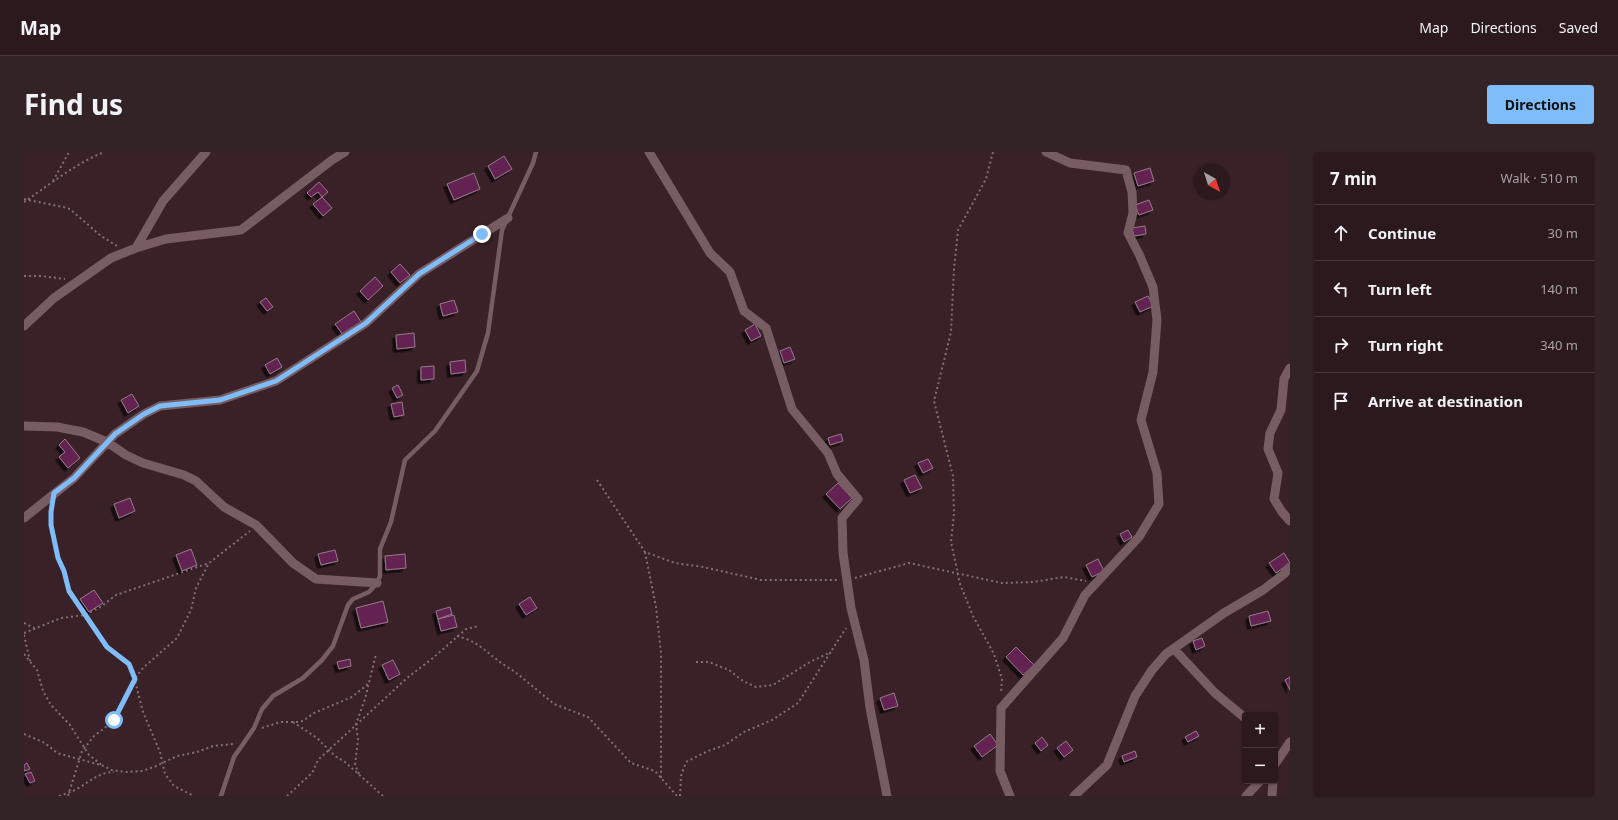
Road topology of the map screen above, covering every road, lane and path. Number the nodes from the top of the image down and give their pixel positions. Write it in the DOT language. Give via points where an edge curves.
graph roads {
  1 [pos="69,152"];
  2 [pos="104,152"];
  3 [pos="206,152"];
  4 [pos="346,152"];
  5 [pos="536,152"];
  6 [pos="650,152"];
  7 [pos="993,152"];
  8 [pos="1046,152"];
  9 [pos="52,183"];
  10 [pos="25,201"];
  11 [pos="508,218"];
  12 [pos="132,249"];
  13 [pos="24,276"];
  14 [pos="82,277"];
  15 [pos="24,326"];
  16 [pos="1290,368"];
  17 [pos="24,426"];
  18 [pos="107,442"];
  19 [pos="597,480"];
  20 [pos="54,493"];
  21 [pos="24,518"];
  22 [pos="1290,521"];
  23 [pos="256,525"];
  24 [pos="645,552"];
  25 [pos="209,564"];
  26 [pos="1290,567"];
  27 [pos="958,574"];
  28 [pos="847,580"];
  29 [pos="1097,582"];
  30 [pos="377,583"];
  31 [pos="85,615"];
  32 [pos="853,616"];
  33 [pos="24,623"];
  34 [pos="478,626"];
  35 [pos="37,629"];
  36 [pos="24,634"];
  37 [pos="458,636"];
  38 [pos="1174,649"];
  39 [pos="832,652"];
  40 [pos="24,654"];
  41 [pos="376,654"];
  42 [pos="30,662"];
  43 [pos="696,662"];
  44 [pos="135,679"];
  45 [pos="368,684"];
  46 [pos="1001,708"];
  47 [pos="1242,716"];
  48 [pos="293,722"];
  49 [pos="356,724"];
  50 [pos="24,734"];
  51 [pos="249,735"];
  52 [pos="245,741"];
  53 [pos="1290,742"];
  54 [pos="84,748"];
  55 [pos="329,751"];
  56 [pos="79,759"];
  57 [pos="1278,760"];
  58 [pos="162,762"];
  59 [pos="104,766"];
  60 [pos="117,772"];
  61 [pos="359,774"];
  62 [pos="661,778"];
  63 [pos="1257,784"];
  64 [pos="1273,784"];
  65 [pos="69,793"];
  66 [pos="59,796"];
  67 [pos="68,796"];
  68 [pos="194,796"];
  69 [pos="222,796"];
  70 [pos="287,796"];
  71 [pos="383,796"];
  72 [pos="676,796"];
  73 [pos="680,796"];
  74 [pos="887,796"];
  75 [pos="1010,796"];
  76 [pos="1074,796"];
  77 [pos="1246,796"];
  78 [pos="1272,796"];
  1 -- 9 [label="path"];
  2 -- 9 [label="path"];
  3 -- 12 [label="street" via="163,201"];
  4 -- 12 [label="street" via="240,230 166,239"];
  5 -- 11 [label="lane"];
  6 -- 28 [label="street" via="710,253 730,272 744,311 766,328 792,409 828,453 836,474 858,499 842,518"];
  7 -- 27 [label="path" via="986,179 958,230 951,332 934,401 953,476 954,514 951,542"];
  8 -- 29 [label="street" via="1070,163 1126,170 1132,192 1133,213 1128,233 1153,287 1157,320 1153,372 1141,420 1157,473 1159,504 1138,537"];
  9 -- 10 [label="path"];
  10 -- 12 [label="path" via="70,210 101,236"];
  11 -- 18 [label="street" via="419,274 366,323 276,381 220,400 160,406 115,434"];
  11 -- 30 [label="lane" via="502,230 488,333 477,371 435,431 405,460 391,522 380,549 380,576"];
  12 -- 14 [label="street" via="108,260"];
  13 -- 14 [label="path" via="58,279"];
  14 -- 15 [label="street" via="54,298"];
  16 -- 22 [label="street" via="1284,379 1281,410 1270,433 1268,449 1278,473 1274,499"];
  17 -- 18 [label="street" via="57,427 83,432"];
  18 -- 20 [label="street" via="74,478"];
  18 -- 23 [label="street" via="143,463 196,481 224,507"];
  19 -- 24 [label="path"];
  20 -- 21 [label="street"];
  20 -- 31 [label="path" via="51,525 58,558 69,591"];
  23 -- 25 [label="path"];
  23 -- 30 [label="street" via="296,566 316,579"];
  24 -- 28 [label="path" via="675,563 761,580"];
  24 -- 62 [label="path" via="656,606 661,653"];
  25 -- 31 [label="path" via="116,596"];
  25 -- 44 [label="path" via="196,588 191,610 177,638 143,668"];
  26 -- 38 [label="street" via="1263,590 1224,613"];
  27 -- 28 [label="path" via="909,563"];
  27 -- 29 [label="path" via="1002,583 1064,577"];
  27 -- 46 [label="path" via="973,616 994,654 1002,679"];
  28 -- 32 [label="street"];
  29 -- 46 [label="street" via="1085,595 1063,638"];
  30 -- 51 [label="lane" via="369,592 348,605 333,646 307,675 268,701"];
  31 -- 35 [label="path" via="61,618"];
  31 -- 44 [label="path" via="107,647 129,664"];
  32 -- 39 [label="path"];
  32 -- 74 [label="street" via="864,660 870,708"];
  33 -- 35 [label="path"];
  34 -- 37 [label="path" via="466,629"];
  35 -- 36 [label="path"];
  36 -- 42 [label="path"];
  37 -- 49 [label="path"];
  37 -- 62 [label="path" via="479,646 554,704 588,717 631,763 655,771"];
  38 -- 47 [label="street" via="1215,693"];
  38 -- 76 [label="street" via="1152,670 1136,696 1107,765"];
  39 -- 43 [label="path" via="810,662 773,685 756,687 729,670 709,662"];
  39 -- 73 [label="path" via="798,703 725,745 686,762 681,776"];
  40 -- 42 [label="path"];
  41 -- 45 [label="path"];
  42 -- 54 [label="path" via="36,670 46,698 70,725"];
  44 -- 54 [label="path" via="114,720"];
  44 -- 58 [label="path" via="143,712 157,743"];
  45 -- 48 [label="path" via="352,697 314,713 303,721"];
  45 -- 49 [label="path"];
  46 -- 75 [label="street" via="1000,771"];
  48 -- 51 [label="path" via="280,722"];
  48 -- 55 [label="path" via="317,738"];
  49 -- 55 [label="path"];
  49 -- 61 [label="path" via="358,740 355,765"];
  50 -- 56 [label="path" via="58,753"];
  51 -- 52 [label="lane"];
  52 -- 58 [label="path" via="213,746"];
  52 -- 69 [label="lane" via="234,757"];
  53 -- 57 [label="street"];
  54 -- 56 [label="path"];
  54 -- 59 [label="path"];
  55 -- 61 [label="path"];
  55 -- 70 [label="path" via="318,760 312,773"];
  56 -- 59 [label="path"];
  56 -- 65 [label="path"];
  58 -- 60 [label="path" via="142,771"];
  58 -- 68 [label="path" via="171,784"];
  59 -- 60 [label="path"];
  60 -- 65 [label="path" via="103,773"];
  61 -- 71 [label="path"];
  62 -- 72 [label="path"];
  63 -- 77 [label="street"];
  64 -- 78 [label="street"];
  65 -- 66 [label="path"];
  65 -- 67 [label="path"];
}
